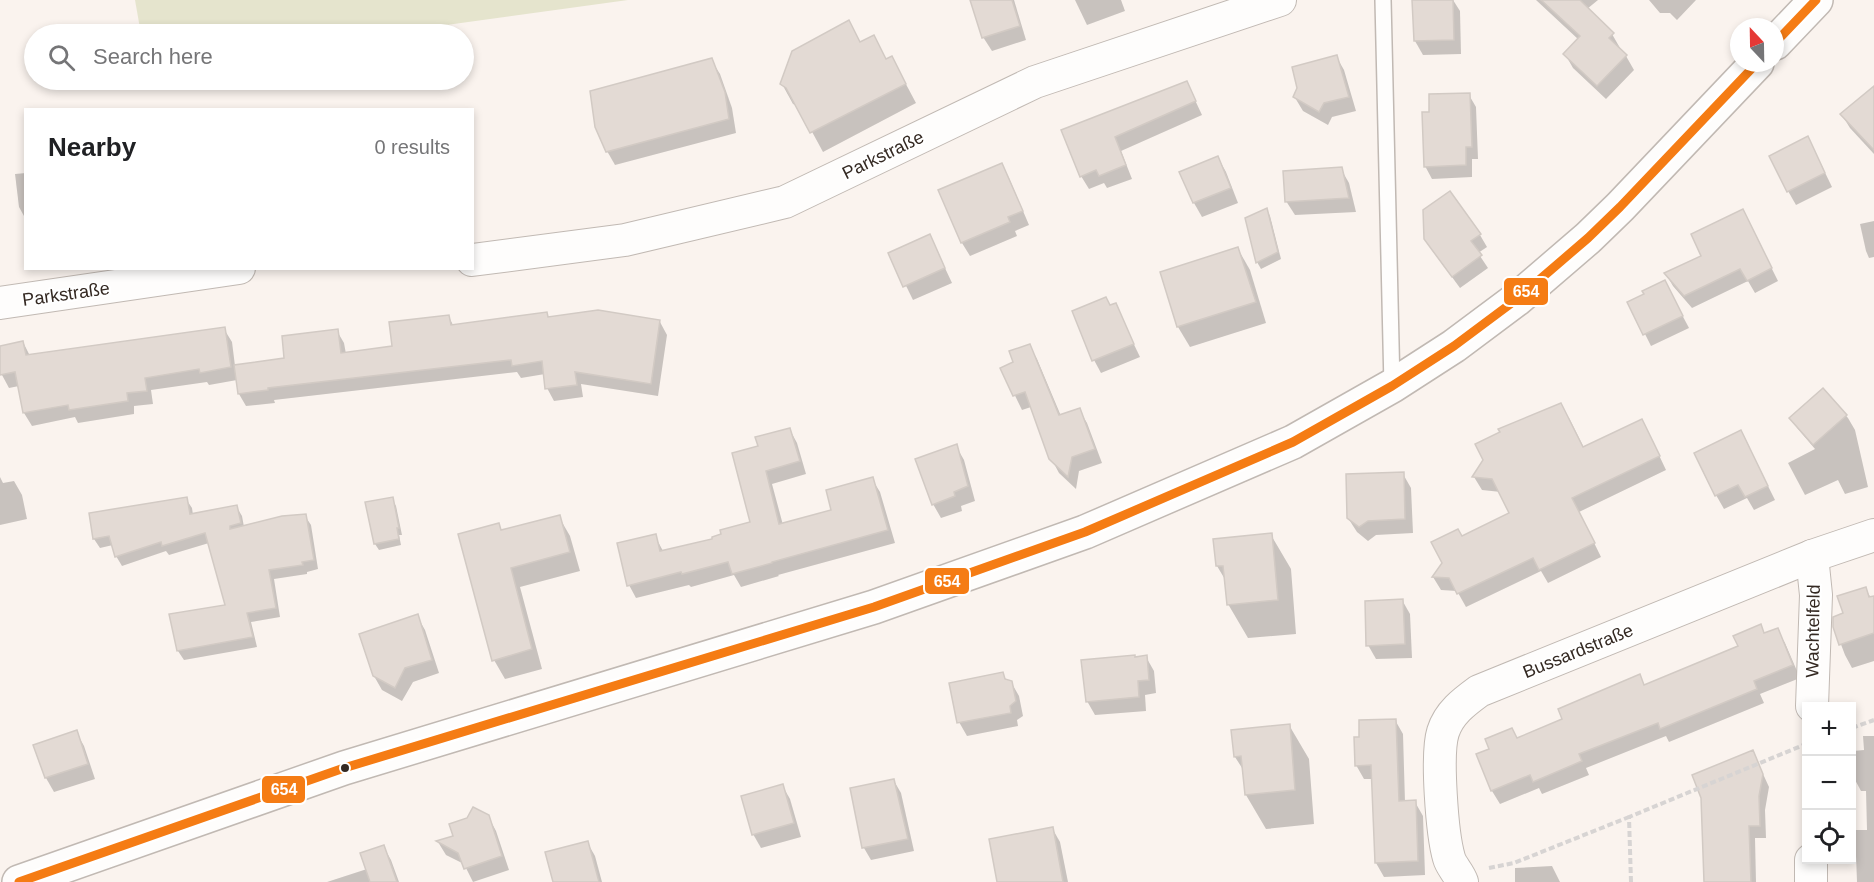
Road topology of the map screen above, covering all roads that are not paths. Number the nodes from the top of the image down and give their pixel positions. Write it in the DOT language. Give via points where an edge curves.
graph roads {
  1 [pos="1280,0"];
  2 [pos="1383,0"];
  3 [pos="1816,0"];
  4 [pos="1784,34"];
  5 [pos="1748,72"];
  6 [pos="474,260"];
  7 [pos="225,270"];
  8 [pos="0,303"];
  9 [pos="1392,386"];
  10 [pos="1874,535"];
  11 [pos="1812,556"];
  12 [pos="1812,702"];
  13 [pos="1811,864"];
  14 [pos="1461,878"];
  15 [pos="19,882"];
  16 [pos="1811,882"];
  1 -- 6 [label="street, Parkstraße" via="1035,82 784,202 625,240"];
  2 -- 9 [label="lane"];
  3 -- 4 [label="street"];
  5 -- 9 [label="street" via="1588,238 1454,346"];
  7 -- 8 [label="street, Parkstraße"];
  9 -- 15 [label="street" via="1293,442 1030,552 874,607 344,768"];
  10 -- 11 [label="street, Bussardstraße"];
  11 -- 12 [label="street, Wachtelfeld" via="1816,595"];
  11 -- 14 [label="street, Bussardstraße" via="1479,691 1456,708 1443,730 1440,750 1445,839 1449,861"];
  13 -- 16 [label="street"];
}
